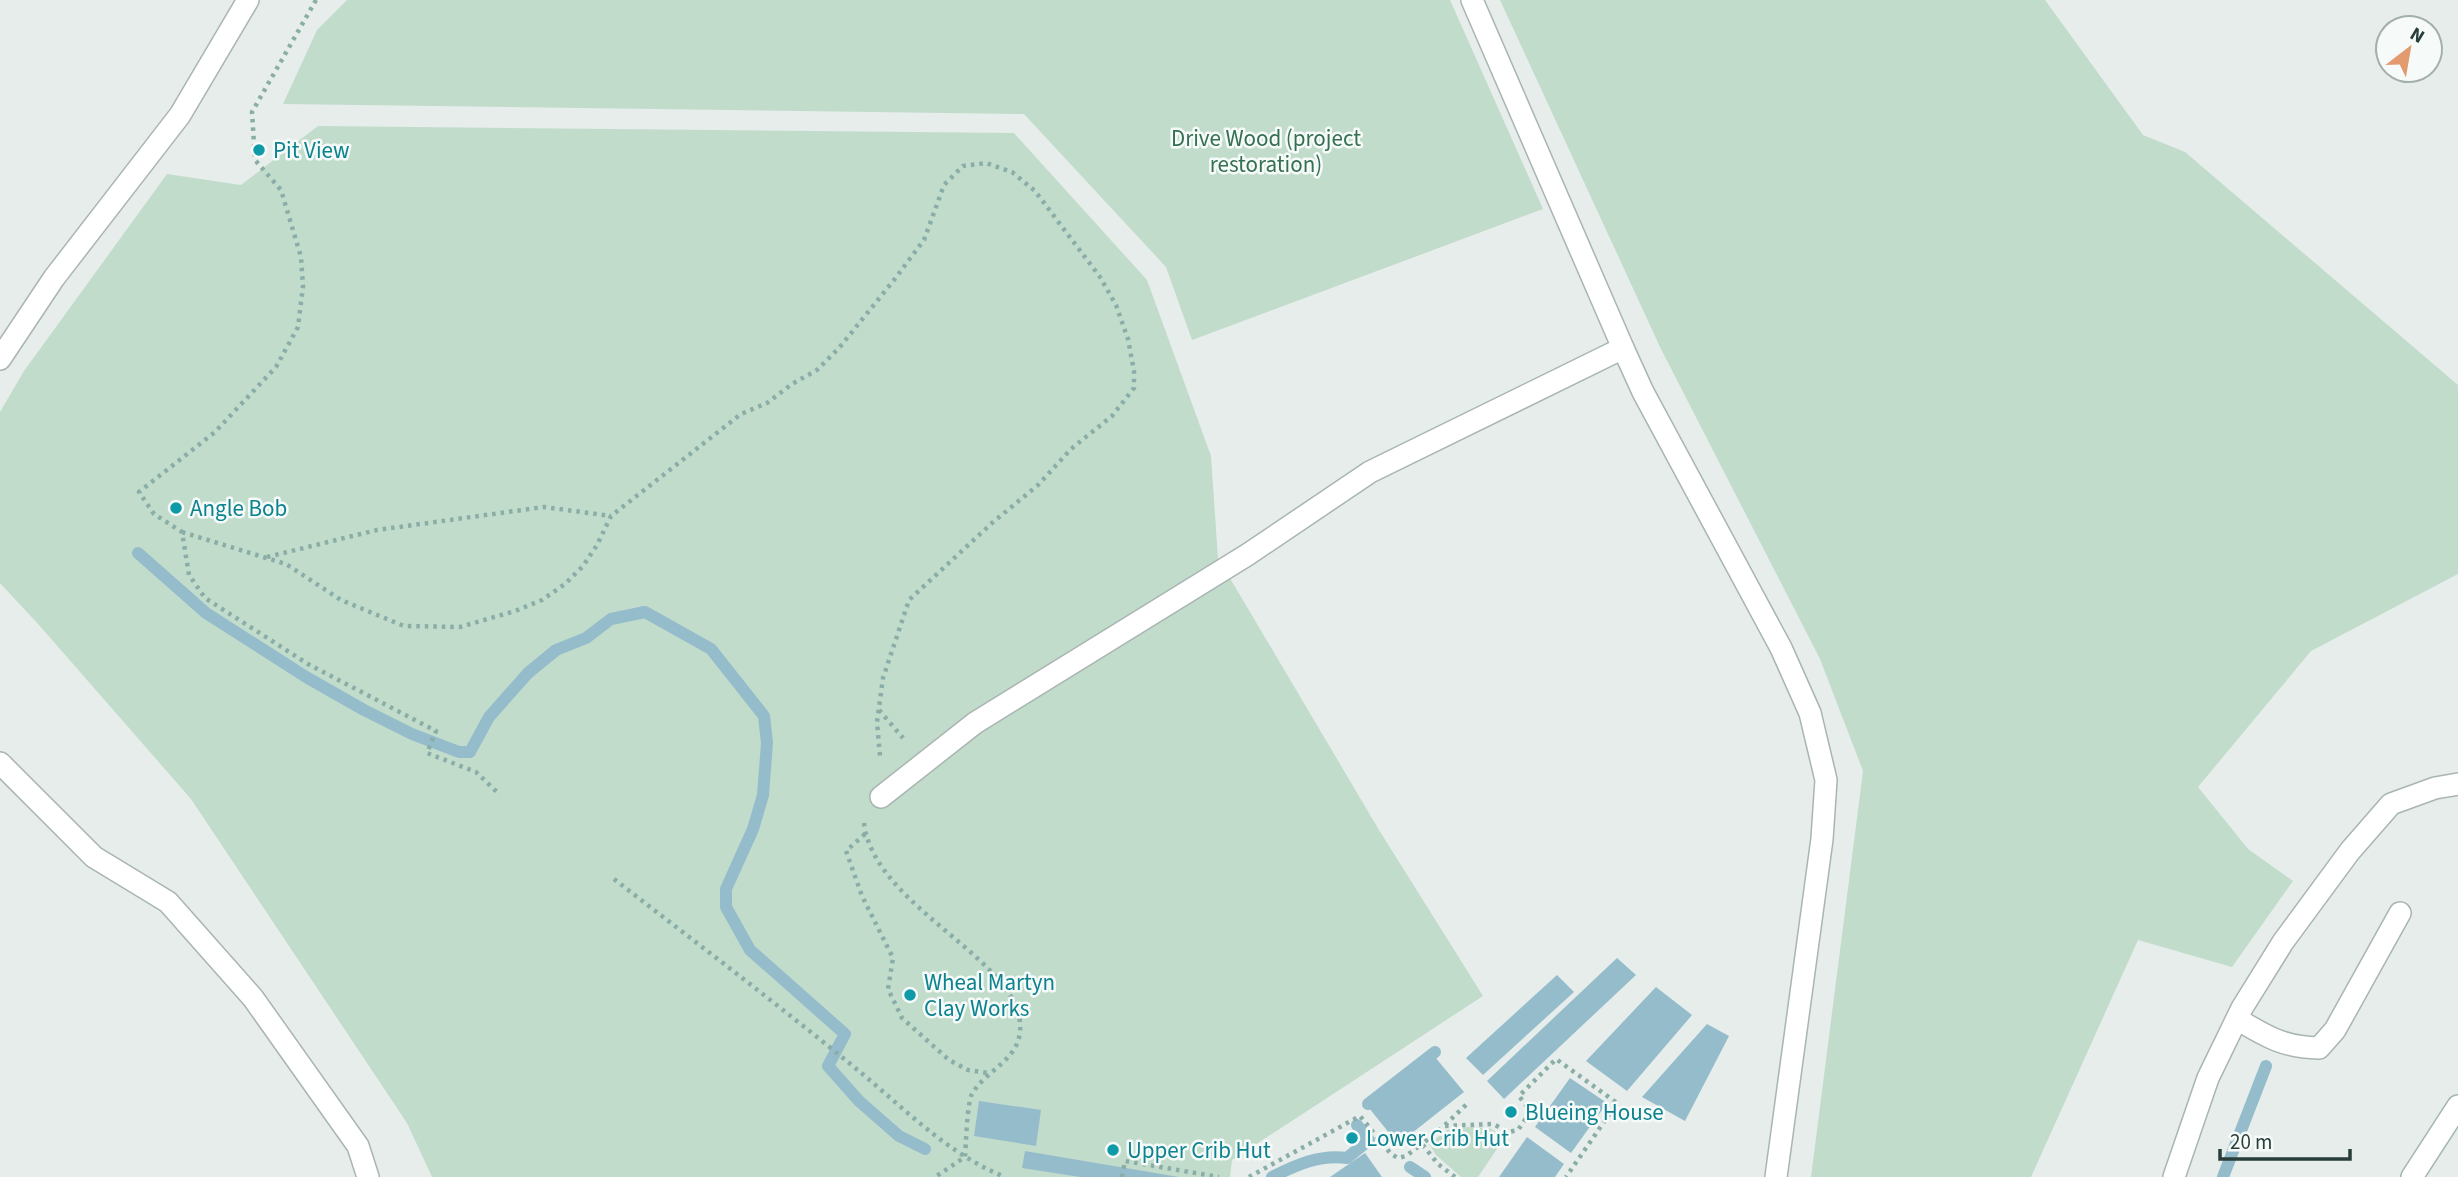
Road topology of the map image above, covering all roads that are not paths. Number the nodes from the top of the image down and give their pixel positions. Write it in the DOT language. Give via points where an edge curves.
graph roads {
  1 [pos="248,0"];
  2 [pos="1472,0"];
  3 [pos="1623,348"];
  4 [pos="0,359"];
  5 [pos="0,763"];
  6 [pos="2458,784"];
  7 [pos="881,797"];
  8 [pos="2400,913"];
  9 [pos="2237,1019"];
  10 [pos="2458,1106"];
  11 [pos="368,1177"];
  12 [pos="1776,1177"];
  13 [pos="2174,1177"];
  14 [pos="2412,1177"];
  1 -- 4 [label="main road" via="180,115 54,278"];
  2 -- 3 [label="main road"];
  3 -- 7 [label="main road" via="1370,472 1247,555 975,723"];
  3 -- 12 [label="main road" via="1781,648 1810,713 1826,780 1821,851"];
  5 -- 11 [label="main road" via="94,857 177,911 261,1009 358,1146"];
  6 -- 9 [label="main road" via="2391,804 2283,942"];
  8 -- 9 [label="main road" via="2335,1030 2319,1048 2296,1047"];
  9 -- 13 [label="main road" via="2208,1077"];
  10 -- 14 [label="main road"];
}
